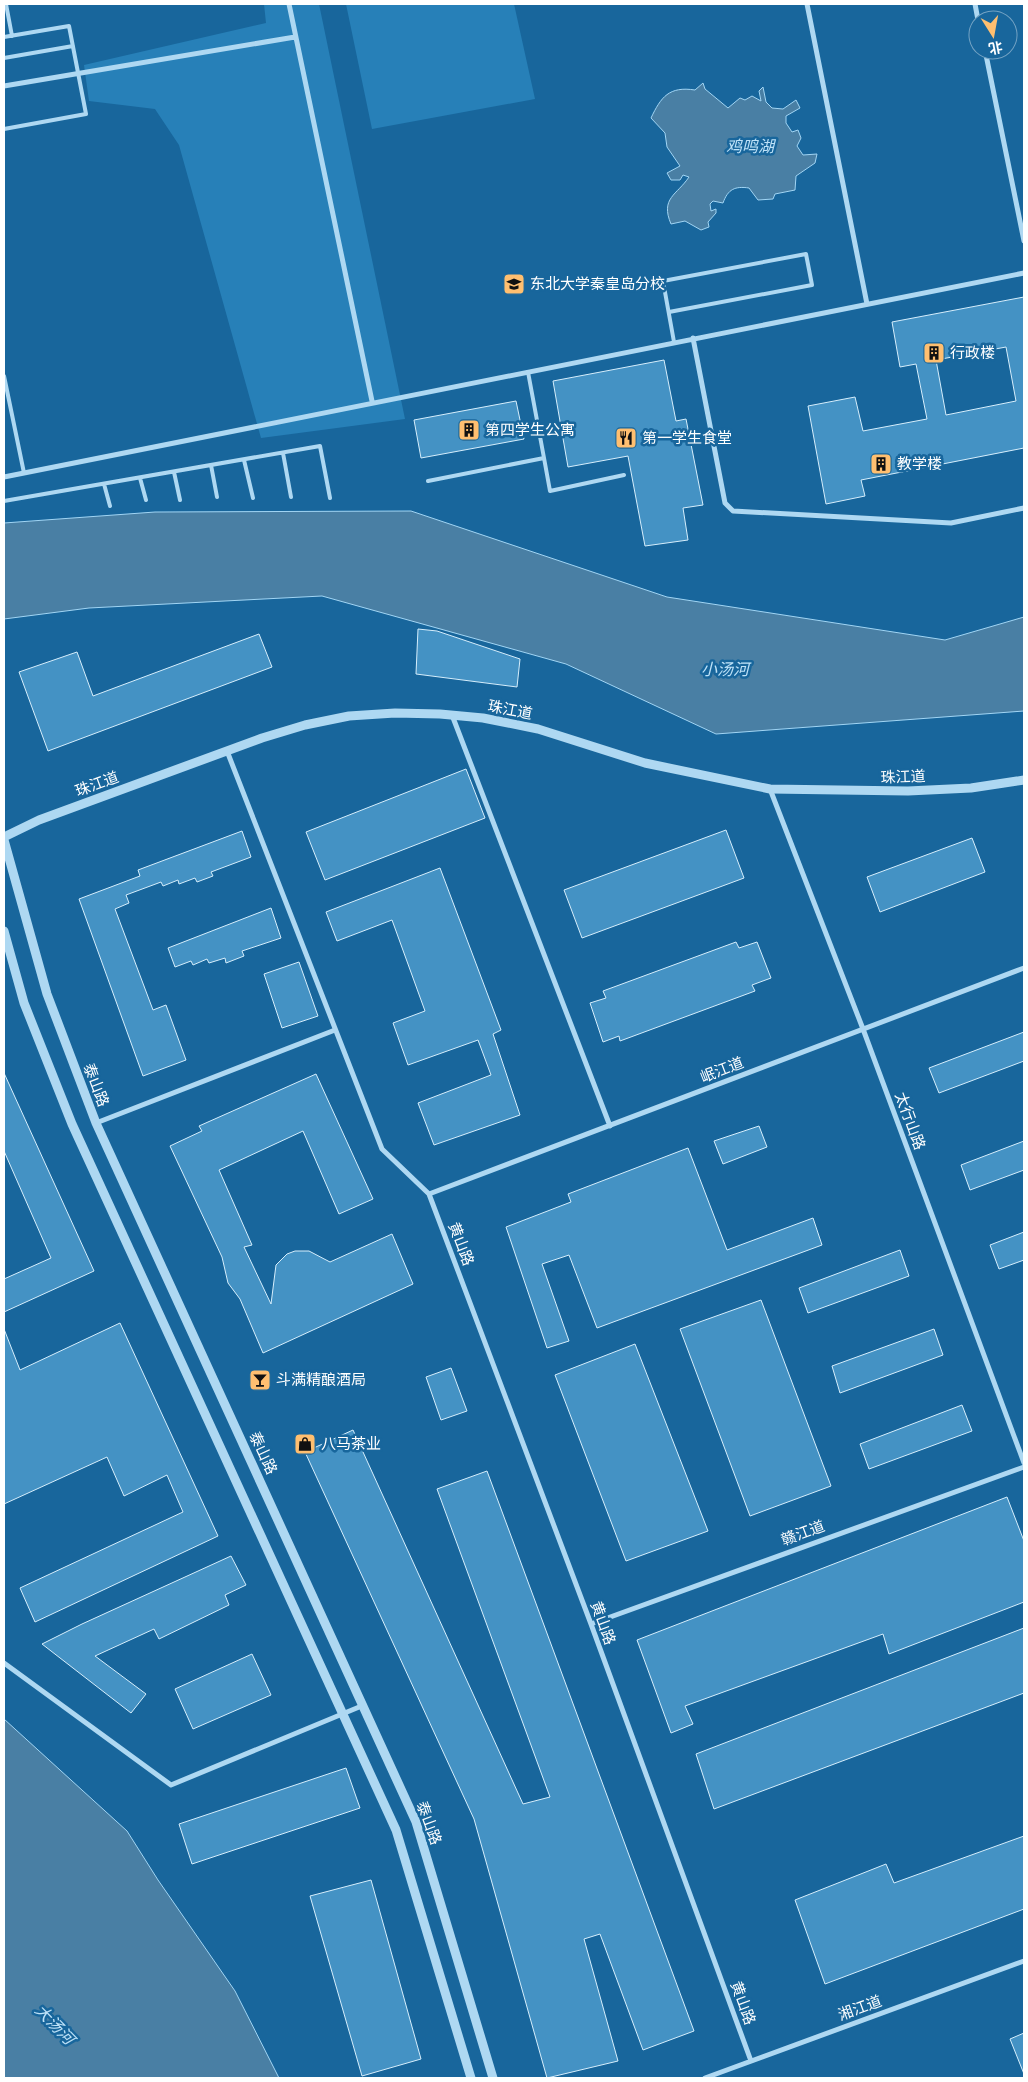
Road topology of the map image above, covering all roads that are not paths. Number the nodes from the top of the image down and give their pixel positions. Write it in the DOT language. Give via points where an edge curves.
graph roads {
  1 [pos="6,4"];
  2 [pos="288,4"];
  3 [pos="807,4"];
  4 [pos="12,36"];
  5 [pos="4,37"];
  6 [pos="295,37"];
  7 [pos="73,46"];
  8 [pos="4,58"];
  9 [pos="987,60"];
  10 [pos="78,74"];
  11 [pos="4,86"];
  12 [pos="4,129"];
  13 [pos="1024,241"];
  14 [pos="1024,273"];
  15 [pos="868,304"];
  16 [pos="669,312"];
  17 [pos="693,338"];
  18 [pos="674,342"];
  19 [pos="528,372"];
  20 [pos="4,376"];
  21 [pos="372,401"];
  22 [pos="283,453"];
  23 [pos="544,458"];
  24 [pos="244,460"];
  25 [pos="210,465"];
  26 [pos="174,472"];
  27 [pos="24,473"];
  28 [pos="624,475"];
  29 [pos="4,477"];
  30 [pos="140,478"];
  31 [pos="428,481"];
  32 [pos="104,484"];
  33 [pos="217,497"];
  34 [pos="291,497"];
  35 [pos="253,498"];
  36 [pos="330,498"];
  37 [pos="146,500"];
  38 [pos="180,500"];
  39 [pos="4,501"];
  40 [pos="110,506"];
  41 [pos="1024,508"];
  42 [pos="452,715"];
  43 [pos="227,751"];
  44 [pos="1024,780"];
  45 [pos="770,789"];
  46 [pos="4,839"];
  47 [pos="4,931"];
  48 [pos="1024,968"];
  49 [pos="863,1029"];
  50 [pos="336,1030"];
  51 [pos="96,1123"];
  52 [pos="610,1126"];
  53 [pos="429,1194"];
  54 [pos="1024,1465"];
  55 [pos="591,1624"];
  56 [pos="4,1663"];
  57 [pos="364,1705"];
  58 [pos="343,1714"];
  59 [pos="1024,1961"];
  60 [pos="751,2061"];
  61 [pos="472,2078"];
  62 [pos="493,2078"];
  63 [pos="705,2078"];
  1 -- 4 [label="lane"];
  2 -- 6 [label="street"];
  3 -- 15 [label="street"];
  4 -- 5 [label="lane"];
  4 -- 7 [label="lane" via="69,26"];
  6 -- 10 [label="street"];
  6 -- 21 [label="street"];
  7 -- 8 [label="lane"];
  7 -- 10 [label="lane"];
  9 -- 13 [label="street"];
  10 -- 11 [label="street"];
  10 -- 12 [label="lane" via="86,114"];
  14 -- 15 [label="street"];
  15 -- 17 [label="street"];
  16 -- 16 [label="lane" via="662,281 806,254 812,285"];
  16 -- 18 [label="lane"];
  17 -- 18 [label="street"];
  17 -- 41 [label="street" via="725,503 733,512 952,522"];
  18 -- 19 [label="street"];
  19 -- 21 [label="street"];
  19 -- 23 [label="lane"];
  20 -- 27 [label="lane"];
  21 -- 27 [label="street"];
  22 -- 24 [label="lane"];
  22 -- 34 [label="lane"];
  22 -- 36 [label="lane" via="320,446"];
  23 -- 28 [label="lane" via="550,491"];
  23 -- 31 [label="lane"];
  24 -- 25 [label="lane"];
  24 -- 35 [label="lane"];
  25 -- 26 [label="lane"];
  25 -- 33 [label="lane"];
  26 -- 30 [label="lane"];
  26 -- 38 [label="lane"];
  27 -- 29 [label="street"];
  30 -- 32 [label="lane"];
  30 -- 37 [label="lane"];
  32 -- 39 [label="lane"];
  32 -- 40 [label="lane"];
  42 -- 43 [label="street, 珠江道" via="395,713 349,716 305,725"];
  42 -- 45 [label="street, 珠江道" via="538,729 645,763"];
  42 -- 52 [label="street"];
  43 -- 46 [label="street, 珠江道" via="39,820"];
  43 -- 50 [label="street"];
  44 -- 45 [label="street, 珠江道" via="971,788 908,791"];
  45 -- 49 [label="street, 太行山路"];
  46 -- 51 [label="street, 泰山路" via="47,994"];
  47 -- 58 [label="street" via="24,1003 72,1124"];
  48 -- 49 [label="street, 岷江道"];
  49 -- 52 [label="street, 岷江道"];
  49 -- 54 [label="street, 太行山路"];
  50 -- 51 [label="street"];
  50 -- 53 [label="street" via="382,1149"];
  51 -- 57 [label="street, 泰山路"];
  52 -- 53 [label="street, 岷江道"];
  53 -- 55 [label="street, 黄山路"];
  54 -- 55 [label="street, 赣江道"];
  55 -- 60 [label="street, 黄山路"];
  56 -- 58 [label="street" via="171,1785"];
  57 -- 58 [label="street"];
  57 -- 62 [label="street, 泰山路" via="416,1822"];
  58 -- 61 [label="street" via="396,1830"];
  59 -- 60 [label="street, 湘江道"];
  60 -- 63 [label="street, 湘江道"];
}
